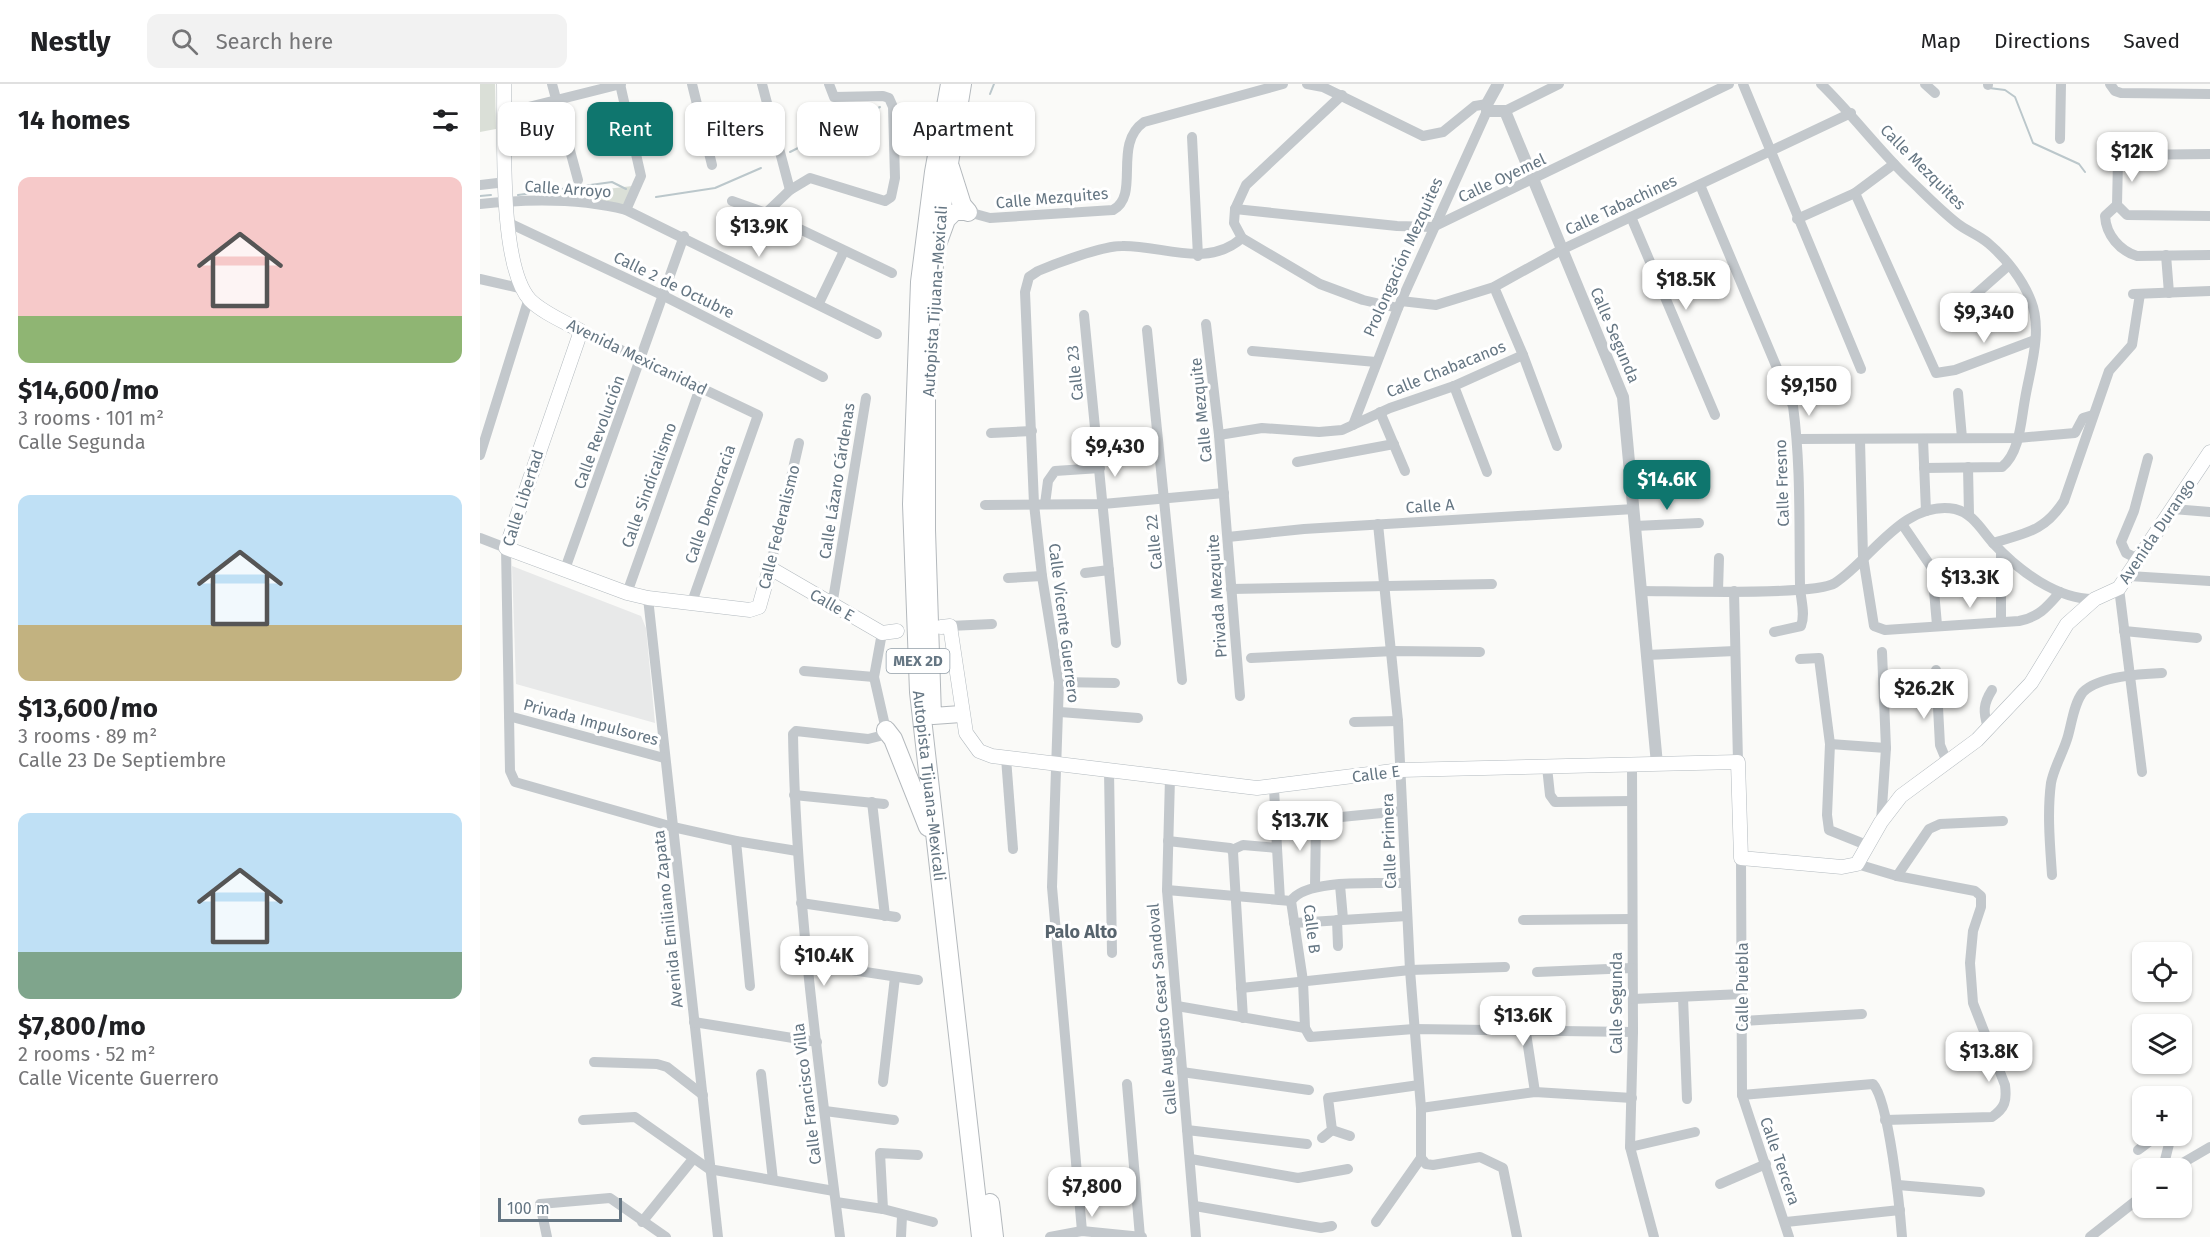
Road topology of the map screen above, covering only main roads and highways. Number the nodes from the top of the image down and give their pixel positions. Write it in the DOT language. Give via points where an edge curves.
graph roads {
  1 [pos="504,84"];
  2 [pos="956,89"];
  3 [pos="949,159"];
  4 [pos="968,212"];
  5 [pos="936,250"];
  6 [pos="581,331"];
  7 [pos="2210,452"];
  8 [pos="770,568"];
  9 [pos="692,602"];
  10 [pos="946,626"];
  11 [pos="897,631"];
  12 [pos="961,714"];
  13 [pos="933,716"];
  14 [pos="883,733"];
  15 [pos="1738,762"];
  16 [pos="934,842"];
  17 [pos="1857,864"];
  18 [pos="981,1237"];
  19 [pos="994,1237"];
  1 -- 6 [label="main road, Avenida Mexicanidad" via="506,182 513,260 526,294"];
  2 -- 3 [label="highway, Autopista Tijuana-Mexicali / MEX 2D"];
  2 -- 16 [label="highway, Autopista Tijuana-Mexicali / MEX 2D" via="934,172 920,282 912,504 919,692"];
  3 -- 4 [label="highway" via="953,182"];
  3 -- 5 [label="highway, Autopista Tijuana-Mexicali / MEX 2D"];
  4 -- 5 [label="highway" via="955,212 947,220"];
  5 -- 13 [label="highway, Autopista Tijuana-Mexicali / MEX 2D" via="926,462"];
  6 -- 9 [label="main road, Calle Libertad" via="506,548 627,593"];
  7 -- 17 [label="main road, Avenida Durango" via="2119,588 2095,599 2067,624 2031,683 1988,728 1901,796"];
  8 -- 9 [label="main road, Calle Federalismo" via="755,610"];
  8 -- 11 [label="main road, Calle E" via="882,633"];
  10 -- 12 [label="main road, Calle E"];
  12 -- 13 [label="highway"];
  12 -- 15 [label="main road, Calle E" via="966,733 979,751 1006,758 1274,788 1401,770"];
  13 -- 19 [label="highway, Autopista Tijuana-Mexicali / MEX 2D"];
  14 -- 16 [label="highway" via="893,739"];
  15 -- 17 [label="main road, Calle Puebla" via="1741,858 1842,867"];
  16 -- 18 [label="highway, Autopista Tijuana-Mexicali / MEX 2D"];
}
